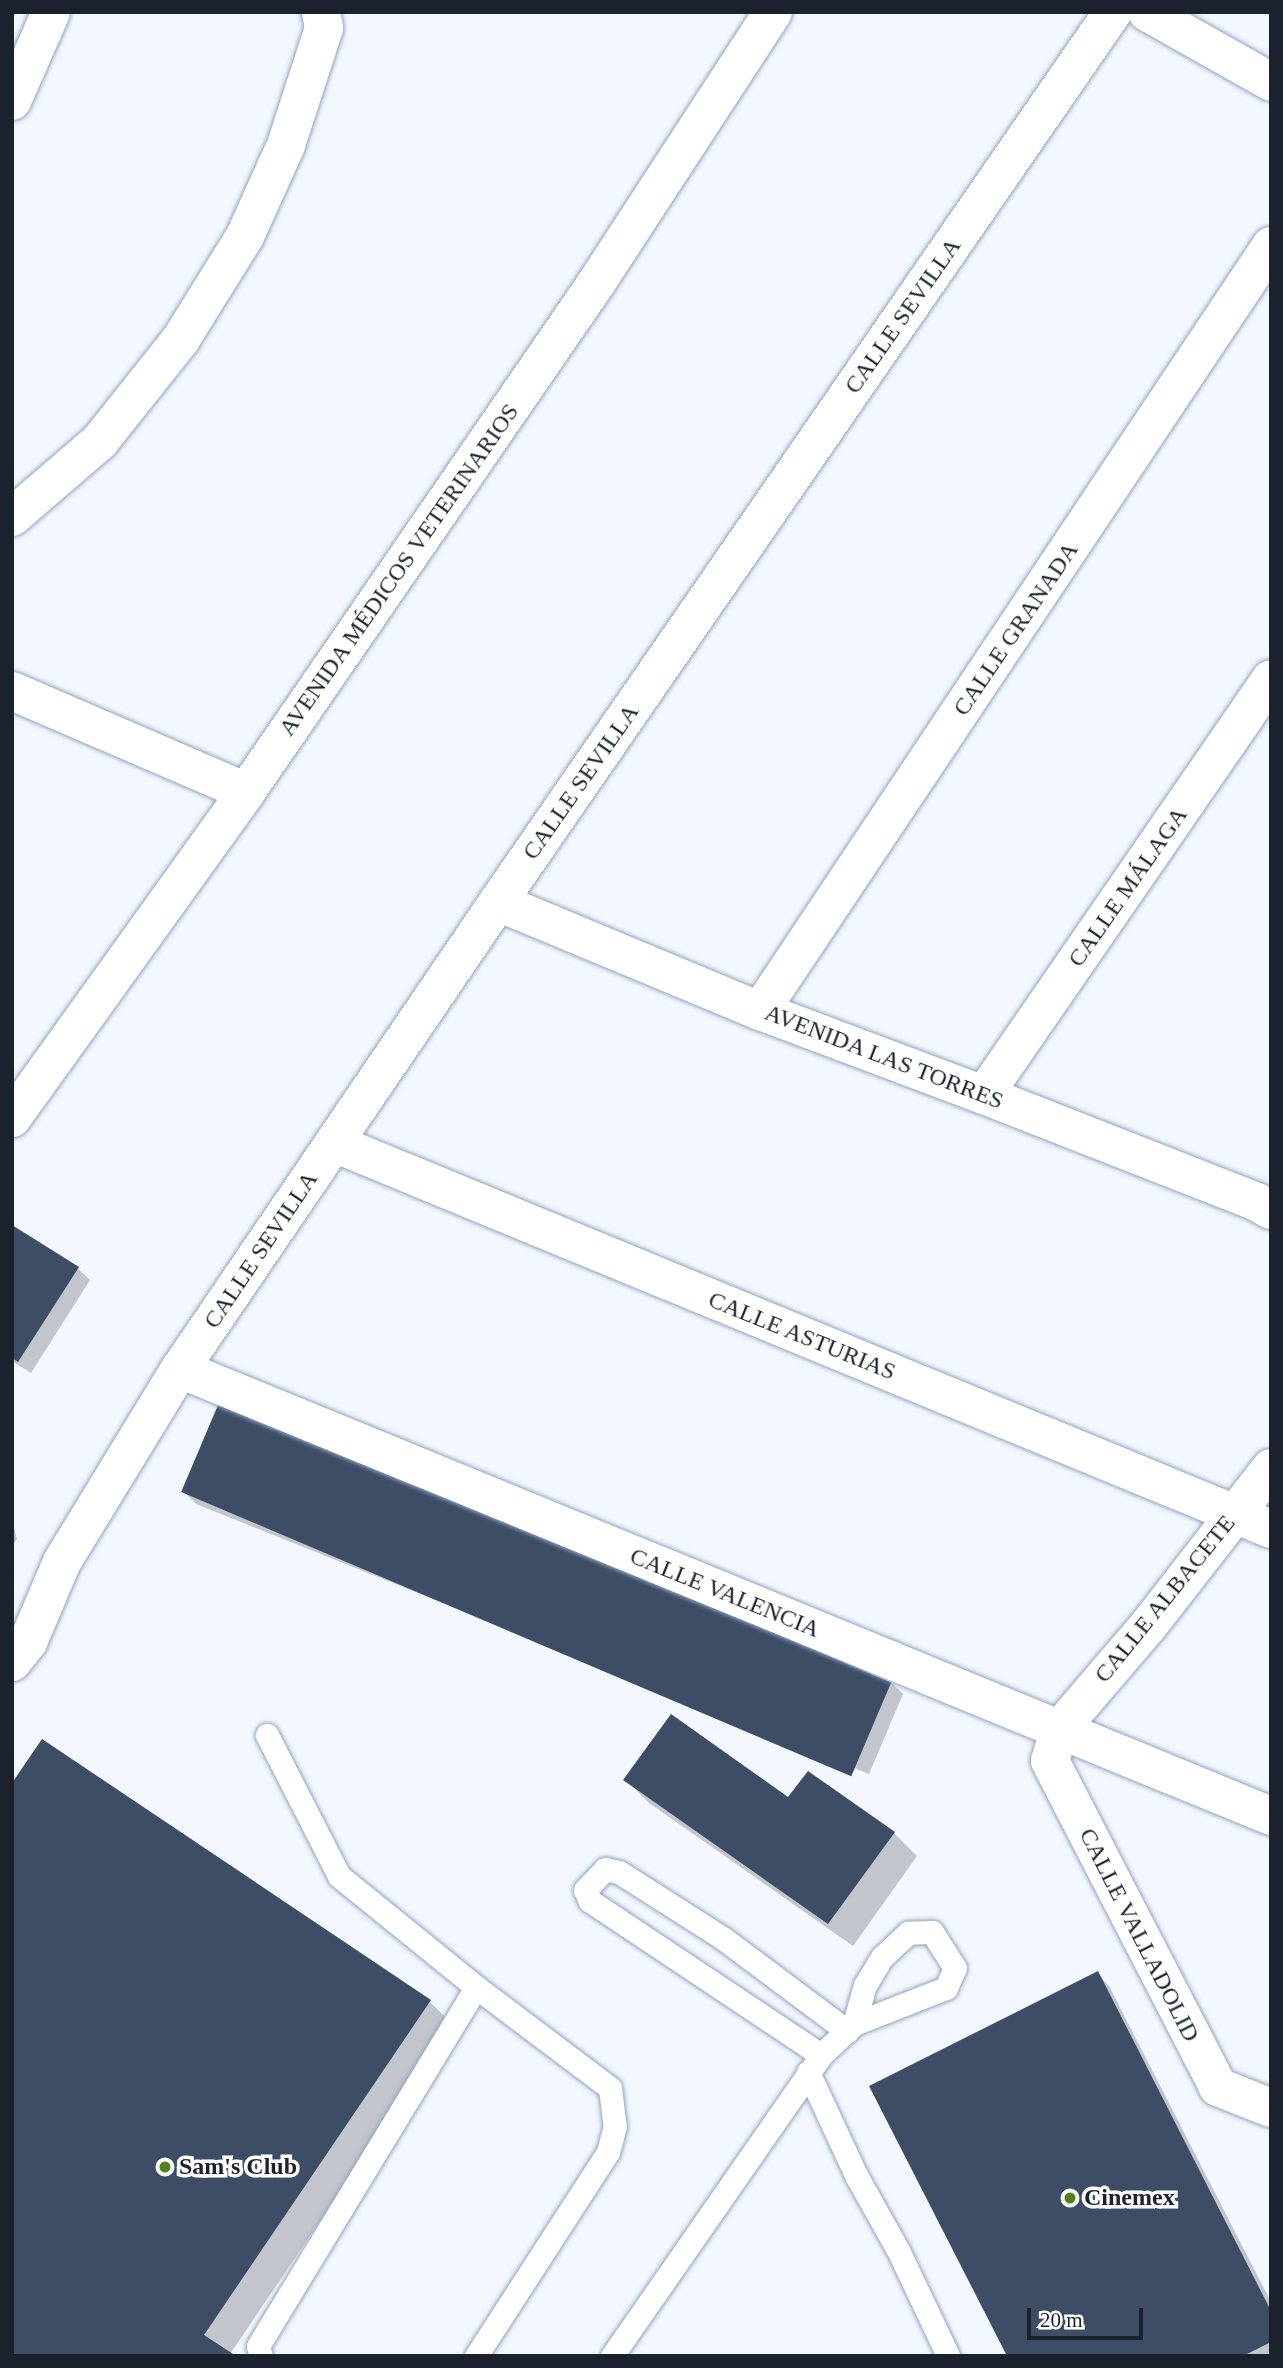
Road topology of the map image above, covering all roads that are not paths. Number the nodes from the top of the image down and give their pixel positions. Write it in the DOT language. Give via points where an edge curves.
graph roads {
  1 [pos="51,12"];
  2 [pos="321,12"];
  3 [pos="773,12"];
  4 [pos="1114,12"];
  5 [pos="1147,12"];
  6 [pos="1271,82"];
  7 [pos="12,101"];
  8 [pos="1271,246"];
  9 [pos="12,517"];
  10 [pos="1271,679"];
  11 [pos="12,691"];
  12 [pos="246,792"];
  13 [pos="498,902"];
  14 [pos="760,1011"];
  15 [pos="984,1095"];
  16 [pos="12,1118"];
  17 [pos="334,1143"];
  18 [pos="1271,1210"];
  19 [pos="180,1369"];
  20 [pos="1271,1468"];
  21 [pos="1234,1514"];
  22 [pos="1271,1529"];
  23 [pos="62,1562"];
  24 [pos="12,1609"];
  25 [pos="12,1662"];
  26 [pos="1059,1730"];
  27 [pos="267,1735"];
  28 [pos="1271,1816"];
  29 [pos="767,1973"];
  30 [pos="475,1987"];
  31 [pos="747,2004"];
  32 [pos="850,2027"];
  33 [pos="815,2063"];
  34 [pos="1271,2108"];
  35 [pos="261,2356"];
  36 [pos="476,2356"];
  37 [pos="612,2356"];
  38 [pos="948,2356"];
  1 -- 7 [label="street"];
  2 -- 9 [label="street" via="324,28 286,145 245,236 181,339 100,442"];
  3 -- 12 [label="street, AVENIDA MÉDICOS VETERINARIOS" via="597,282"];
  4 -- 13 [label="street, CALLE SEVILLA"];
  5 -- 6 [label="street"];
  8 -- 14 [label="street, CALLE GRANADA"];
  10 -- 15 [label="street, CALLE MÁLAGA"];
  11 -- 12 [label="street"];
  12 -- 16 [label="street, AVENIDA MÉDICOS VETERINARIOS"];
  13 -- 14 [label="street, AVENIDA LAS TORRES"];
  13 -- 17 [label="street, CALLE SEVILLA"];
  14 -- 15 [label="street, AVENIDA LAS TORRES"];
  15 -- 18 [label="street, AVENIDA LAS TORRES"];
  17 -- 19 [label="street, CALLE SEVILLA"];
  17 -- 21 [label="street, CALLE ASTURIAS"];
  19 -- 23 [label="street, CALLE SEVILLA"];
  19 -- 26 [label="street, CALLE VALENCIA"];
  20 -- 21 [label="street, CALLE ALBACETE"];
  21 -- 22 [label="street, CALLE ASTURIAS"];
  21 -- 26 [label="street, CALLE ALBACETE" via="1148,1626"];
  23 -- 24 [label="street, CALLE SEVILLA"];
  23 -- 25 [label="street, CALLE SEVILLA" via="28,1642"];
  26 -- 28 [label="street, CALLE VALENCIA"];
  26 -- 34 [label="street, CALLE VALLADOLID" via="1050,1761 1218,2087"];
  27 -- 30 [label="lane" via="339,1876"];
  29 -- 31 [label="lane"];
  29 -- 31 [label="lane" via="724,1939 618,1872 605,1869 585,1890 590,1901"];
  29 -- 32 [label="lane"];
  30 -- 35 [label="lane" via="258,2346"];
  30 -- 36 [label="lane" via="610,2088 615,2126 608,2152"];
  31 -- 33 [label="lane"];
  32 -- 32 [label="lane" via="946,1988 954,1968 932,1932 908,1933 882,1957 865,1985"];
  32 -- 33 [label="lane"];
  33 -- 37 [label="lane"];
  33 -- 38 [label="lane" via="857,2177"];
}
